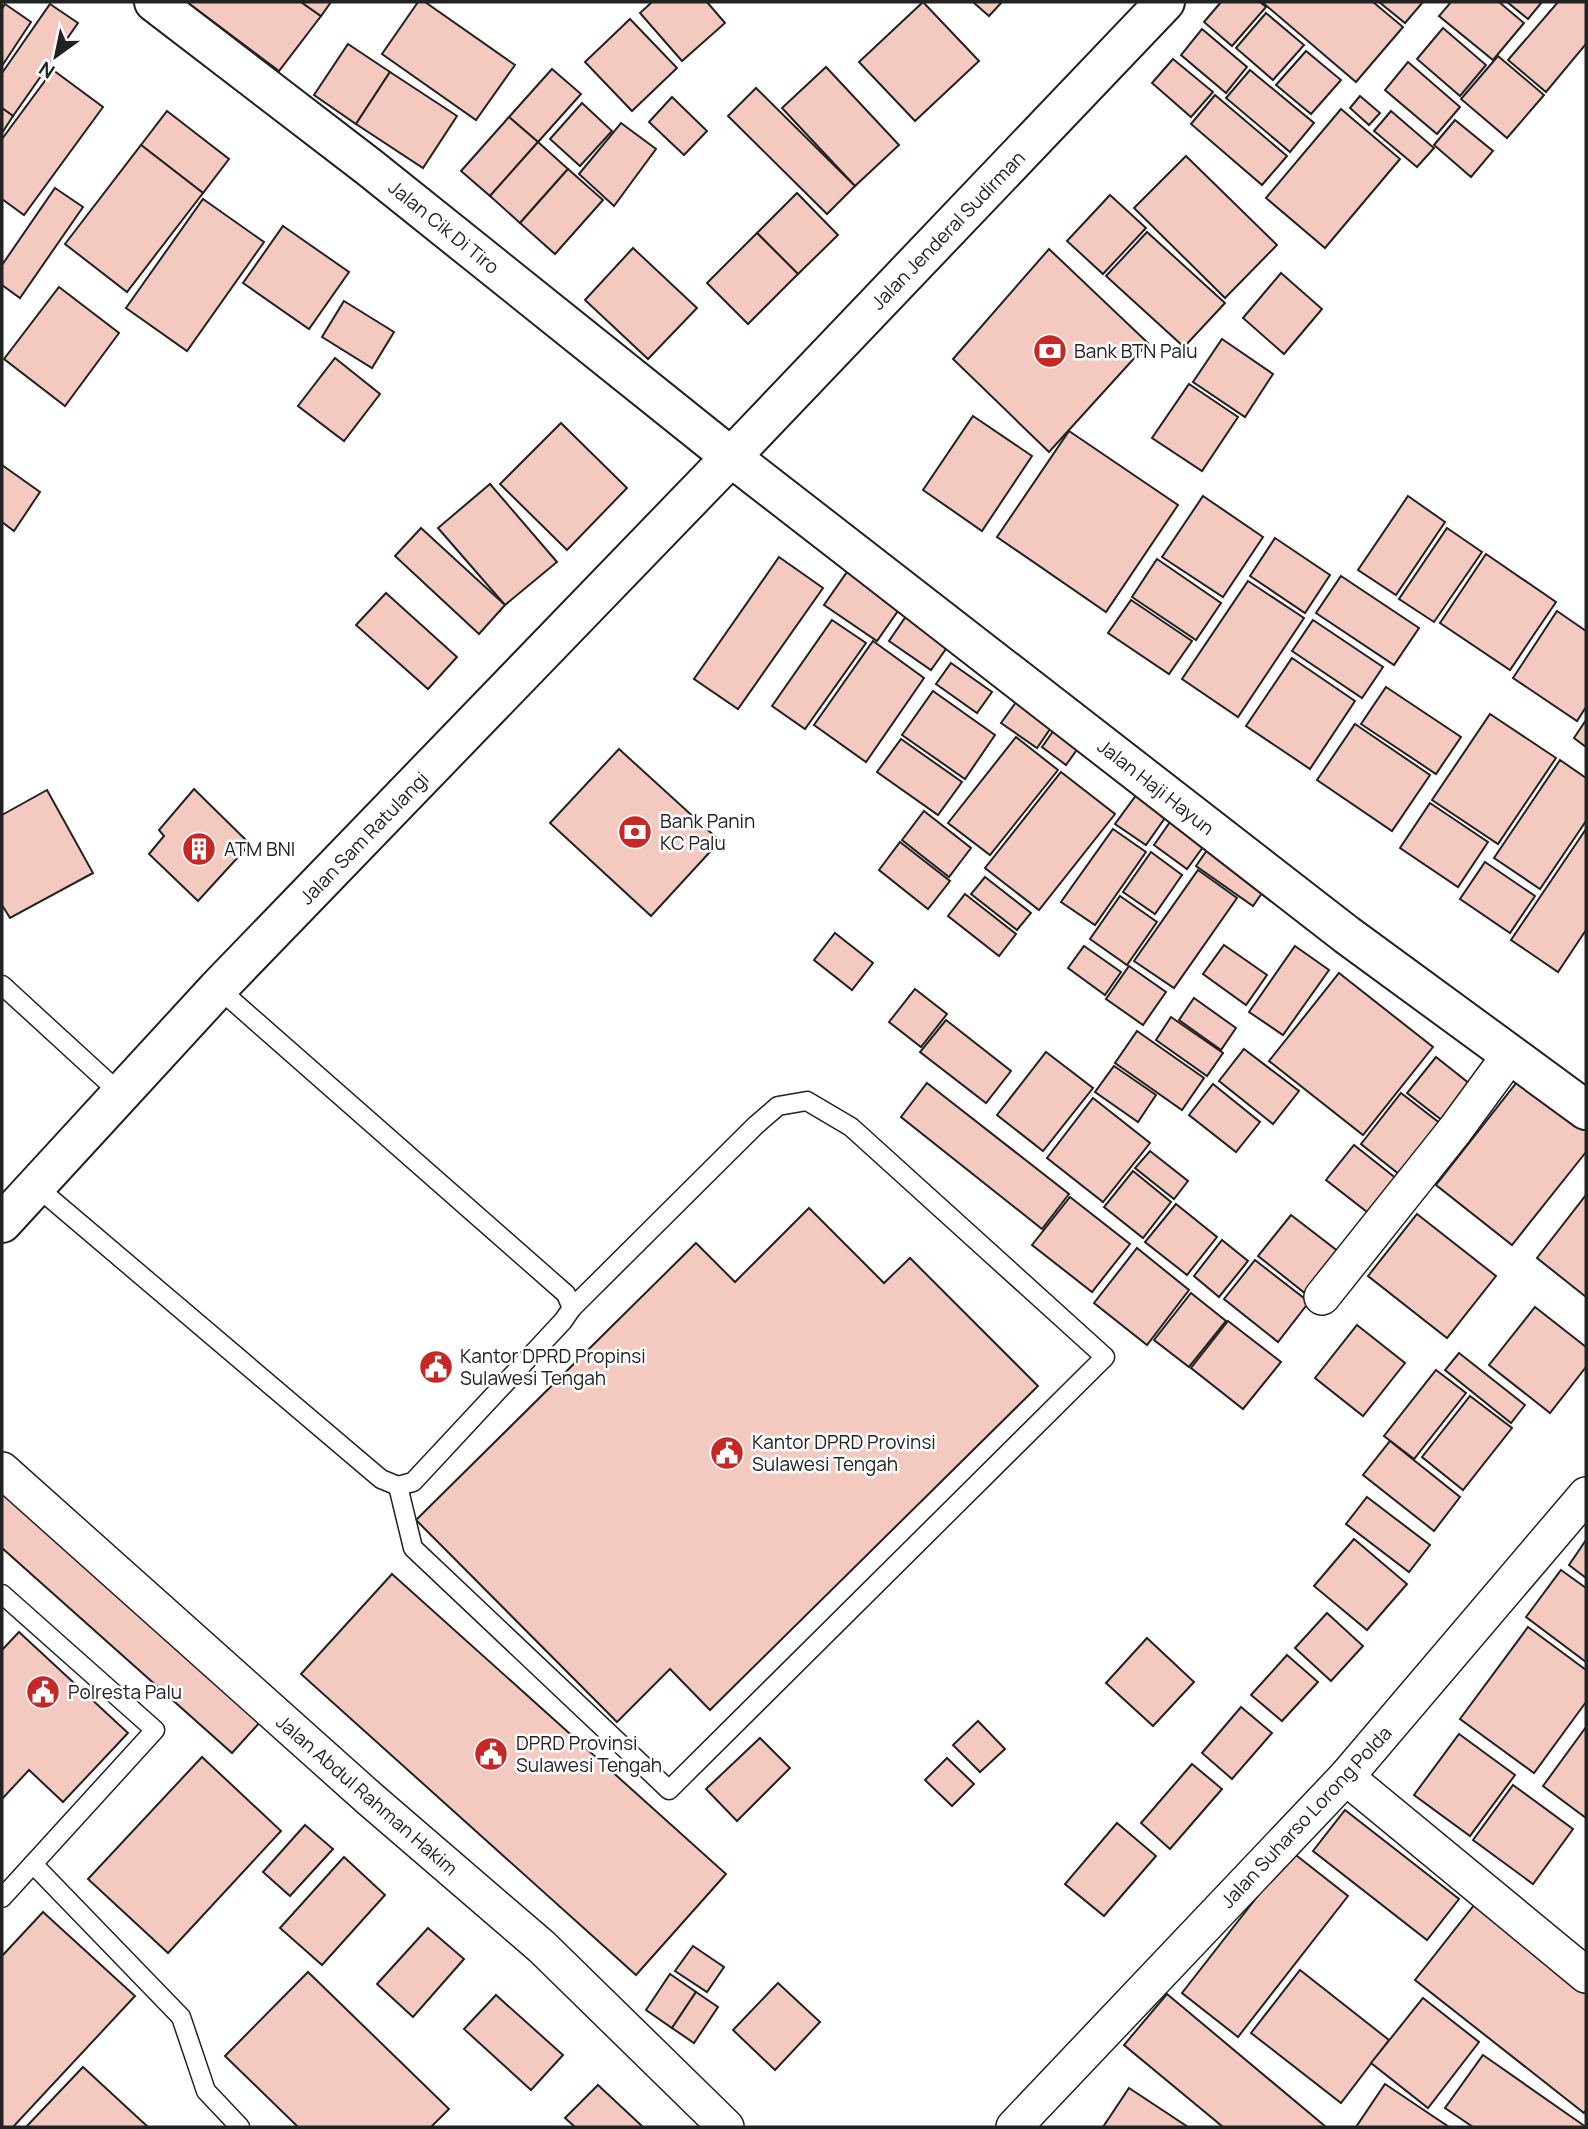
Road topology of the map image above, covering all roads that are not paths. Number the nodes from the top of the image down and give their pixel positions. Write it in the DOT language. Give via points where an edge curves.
graph roads {
  1 [pos="154,2"];
  2 [pos="1165,2"];
  3 [pos="731,457"];
  4 [pos="2,985"];
  5 [pos="218,988"];
  6 [pos="1510,1055"];
  7 [pos="122,1094"];
  8 [pos="1586,1110"];
  9 [pos="37,1187"];
  10 [pos="2,1223"];
  11 [pos="1322,1297"];
  12 [pos="572,1308"];
  13 [pos="2,1470"];
  14 [pos="398,1486"];
  15 [pos="1586,1495"];
  16 [pos="2,1594"];
  17 [pos="1346,1777"];
  18 [pos="33,1864"];
  19 [pos="2,1898"];
  20 [pos="1586,1975"];
  21 [pos="240,2127"];
  22 [pos="726,2127"];
  23 [pos="1014,2127"];
  1 -- 3 [label="main road, Jalan Cik Di Tiro" via="369,167"];
  2 -- 3 [label="main road, Jalan Jenderal Sudirman"];
  3 -- 5 [label="main road, Jalan Sam Ratulangi"];
  3 -- 6 [label="main road, Jalan Haji Hayun" via="1347,935"];
  4 -- 7 [label="lane"];
  5 -- 7 [label="main road, Jalan Sam Ratulangi"];
  5 -- 12 [label="lane" via="566,1294"];
  6 -- 8 [label="main road, Jalan Haji Hayun"];
  6 -- 11 [label="street"];
  7 -- 9 [label="main road, Jalan Sam Ratulangi"];
  9 -- 10 [label="main road, Jalan Sam Ratulangi"];
  9 -- 14 [label="lane" via="381,1479"];
  12 -- 14 [label="lane" via="413,1482"];
  12 -- 14 [label="lane" via="756,1125 778,1106 807,1101 851,1127 1105,1357 669,1790 413,1548"];
  13 -- 22 [label="street, Jalan Abdul Rahman Hakim" via="542,1947"];
  15 -- 17 [label="street, Jalan Suharso Lorong Polda"];
  16 -- 18 [label="lane" via="155,1730"];
  17 -- 20 [label="street"];
  17 -- 23 [label="street, Jalan Suharso Lorong Polda"];
  18 -- 19 [label="lane"];
  18 -- 21 [label="lane" via="181,2017 206,2091"];
}
